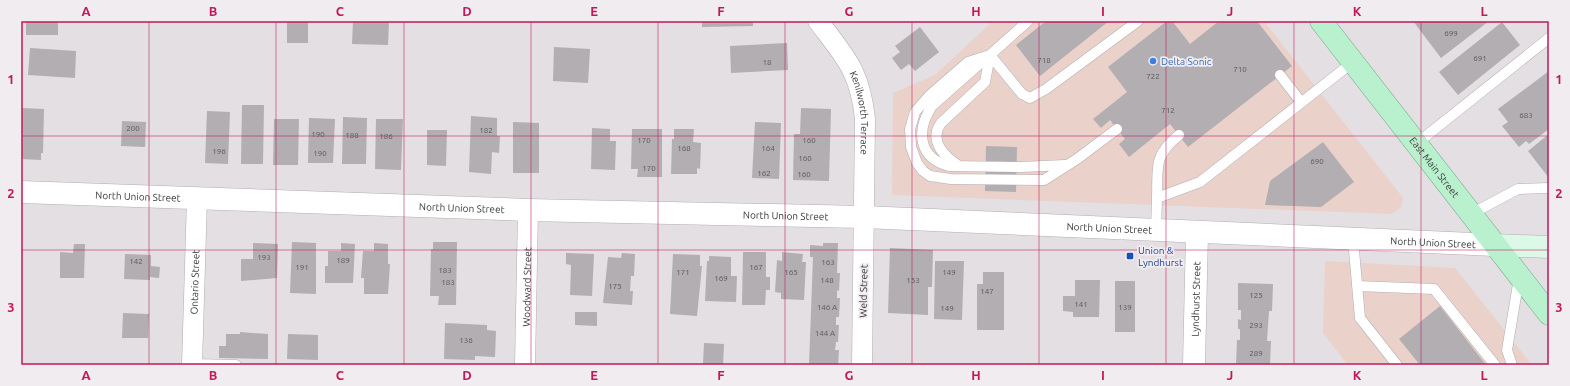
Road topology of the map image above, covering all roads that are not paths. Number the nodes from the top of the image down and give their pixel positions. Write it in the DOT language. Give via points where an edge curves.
graph roads {
  1 [pos="818,21"];
  2 [pos="1028,21"];
  3 [pos="1138,21"];
  4 [pos="1323,22"];
  5 [pos="1549,38"];
  6 [pos="990,55"];
  7 [pos="1353,62"];
  8 [pos="1280,75"];
  9 [pos="1301,102"];
  10 [pos="1117,128"];
  11 [pos="1179,135"];
  12 [pos="1416,144"];
  13 [pos="1066,165"];
  14 [pos="959,166"];
  15 [pos="1549,188"];
  16 [pos="21,192"];
  17 [pos="197,198"];
  18 [pos="1157,198"];
  19 [pos="528,210"];
  20 [pos="1471,214"];
  21 [pos="864,217"];
  22 [pos="1156,231"];
  23 [pos="1197,233"];
  24 [pos="1353,239"];
  25 [pos="1495,245"];
  26 [pos="1549,247"];
  27 [pos="1519,276"];
  28 [pos="1357,286"];
  29 [pos="1549,314"];
  30 [pos="192,364"];
  31 [pos="236,365"];
  32 [pos="525,365"];
  33 [pos="862,365"];
  34 [pos="1194,365"];
  35 [pos="1397,365"];
  36 [pos="1495,365"];
  37 [pos="1512,365"];
  1 -- 21 [label="street, Kenilworth Terrace" via="850,63 860,85 865,119"];
  2 -- 6 [label="lane"];
  3 -- 6 [label="lane" via="1030,98 1022,94"];
  4 -- 7 [label="main road, East Main Street"];
  5 -- 12 [label="lane"];
  6 -- 13 [label="lane" via="968,62 930,95 915,112 910,139 917,163 930,176 965,179 1044,180"];
  6 -- 14 [label="lane" via="985,82 941,123 937,130 936,137 940,150"];
  6 -- 14 [label="lane" via="932,106 924,121 923,142 928,155 939,164"];
  7 -- 9 [label="lane"];
  7 -- 12 [label="main road, East Main Street"];
  8 -- 9 [label="lane"];
  9 -- 18 [label="lane" via="1200,182"];
  10 -- 13 [label="lane"];
  11 -- 18 [label="lane" via="1165,147 1159,160"];
  12 -- 20 [label="main road, East Main Street"];
  13 -- 14 [label="lane"];
  15 -- 20 [label="lane" via="1518,189"];
  16 -- 17 [label="street, North Union Street"];
  17 -- 19 [label="street, North Union Street"];
  17 -- 30 [label="street, Ontario Street"];
  18 -- 22 [label="lane"];
  19 -- 21 [label="street, North Union Street"];
  19 -- 32 [label="street, Woodward Street"];
  20 -- 25 [label="main road, East Main Street"];
  21 -- 22 [label="street, North Union Street"];
  21 -- 33 [label="street, Weld Street"];
  22 -- 23 [label="street, North Union Street"];
  23 -- 24 [label="street, North Union Street"];
  23 -- 34 [label="street, Lyndhurst Street"];
  24 -- 25 [label="street, North Union Street"];
  24 -- 28 [label="lane"];
  25 -- 26 [label="main road, North Union Street"];
  25 -- 27 [label="main road, East Main Street"];
  27 -- 29 [label="main road, East Main Street"];
  27 -- 37 [label="lane" via="1507,350"];
  28 -- 35 [label="lane" via="1360,318"];
  28 -- 36 [label="lane" via="1434,289"];
  30 -- 31 [label="lane"];
}
